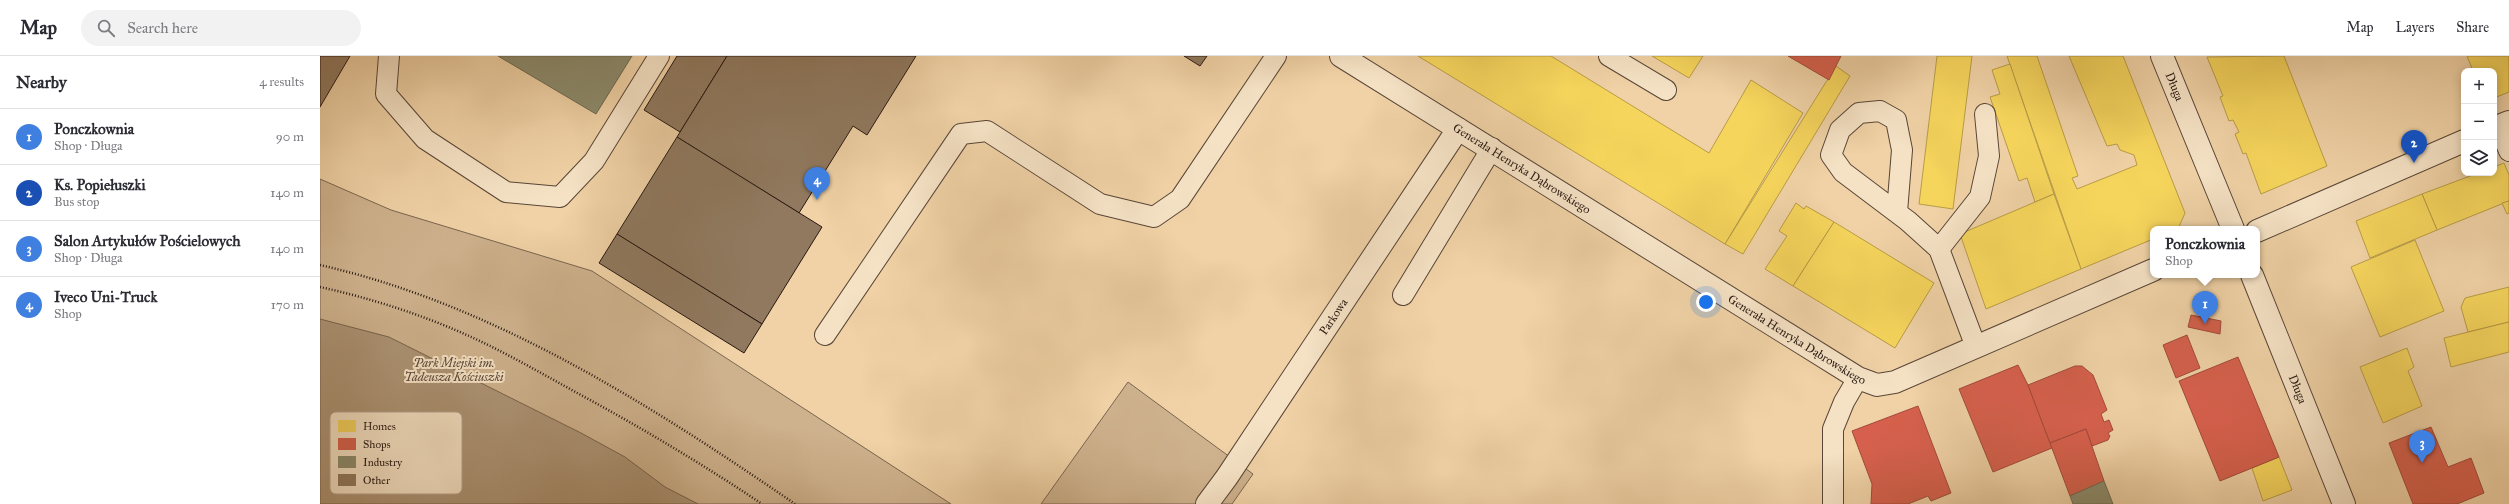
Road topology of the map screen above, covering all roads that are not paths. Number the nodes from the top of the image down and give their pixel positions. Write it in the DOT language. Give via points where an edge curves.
graph roads {
  1 [pos="389,56"];
  2 [pos="659,56"];
  3 [pos="1276,56"];
  4 [pos="1341,56"];
  5 [pos="1609,56"];
  6 [pos="2162,56"];
  7 [pos="1666,90"];
  8 [pos="1985,114"];
  9 [pos="2501,126"];
  10 [pos="1458,128"];
  11 [pos="2461,142"];
  12 [pos="1492,148"];
  13 [pos="2509,151"];
  14 [pos="1897,212"];
  15 [pos="2232,226"];
  16 [pos="2260,230"];
  17 [pos="1939,249"];
  18 [pos="2150,271"];
  19 [pos="2253,278"];
  20 [pos="1403,295"];
  21 [pos="825,335"];
  22 [pos="1976,347"];
  23 [pos="1858,378"];
  24 [pos="1207,504"];
  25 [pos="1833,504"];
  26 [pos="2344,504"];
  1 -- 2 [label="lane" via="386,94 425,139 506,192 560,197 594,161"];
  3 -- 21 [label="lane" via="1180,199 1154,217 1100,204 987,131 961,134"];
  4 -- 10 [label="street, Generała Henryka Dąbrowskiego"];
  5 -- 7 [label="lane"];
  6 -- 15 [label="street, Długa"];
  8 -- 17 [label="lane" via="1990,156 1980,197"];
  9 -- 13 [label="lane"];
  10 -- 12 [label="street, Generała Henryka Dąbrowskiego"];
  10 -- 24 [label="street, Parkowa"];
  11 -- 16 [label="street"];
  12 -- 20 [label="lane"];
  12 -- 23 [label="street, Generała Henryka Dąbrowskiego"];
  14 -- 14 [label="lane" via="1842,172 1831,155 1840,130 1859,113 1880,111 1896,120 1902,150"];
  14 -- 17 [label="lane"];
  17 -- 22 [label="lane"];
  18 -- 22 [label="street, Generała Henryka Dąbrowskiego"];
  19 -- 26 [label="street, Długa"];
  22 -- 23 [label="street, Generała Henryka Dąbrowskiego" via="1895,382 1877,385"];
  23 -- 25 [label="lane" via="1844,402 1833,429"];
}
